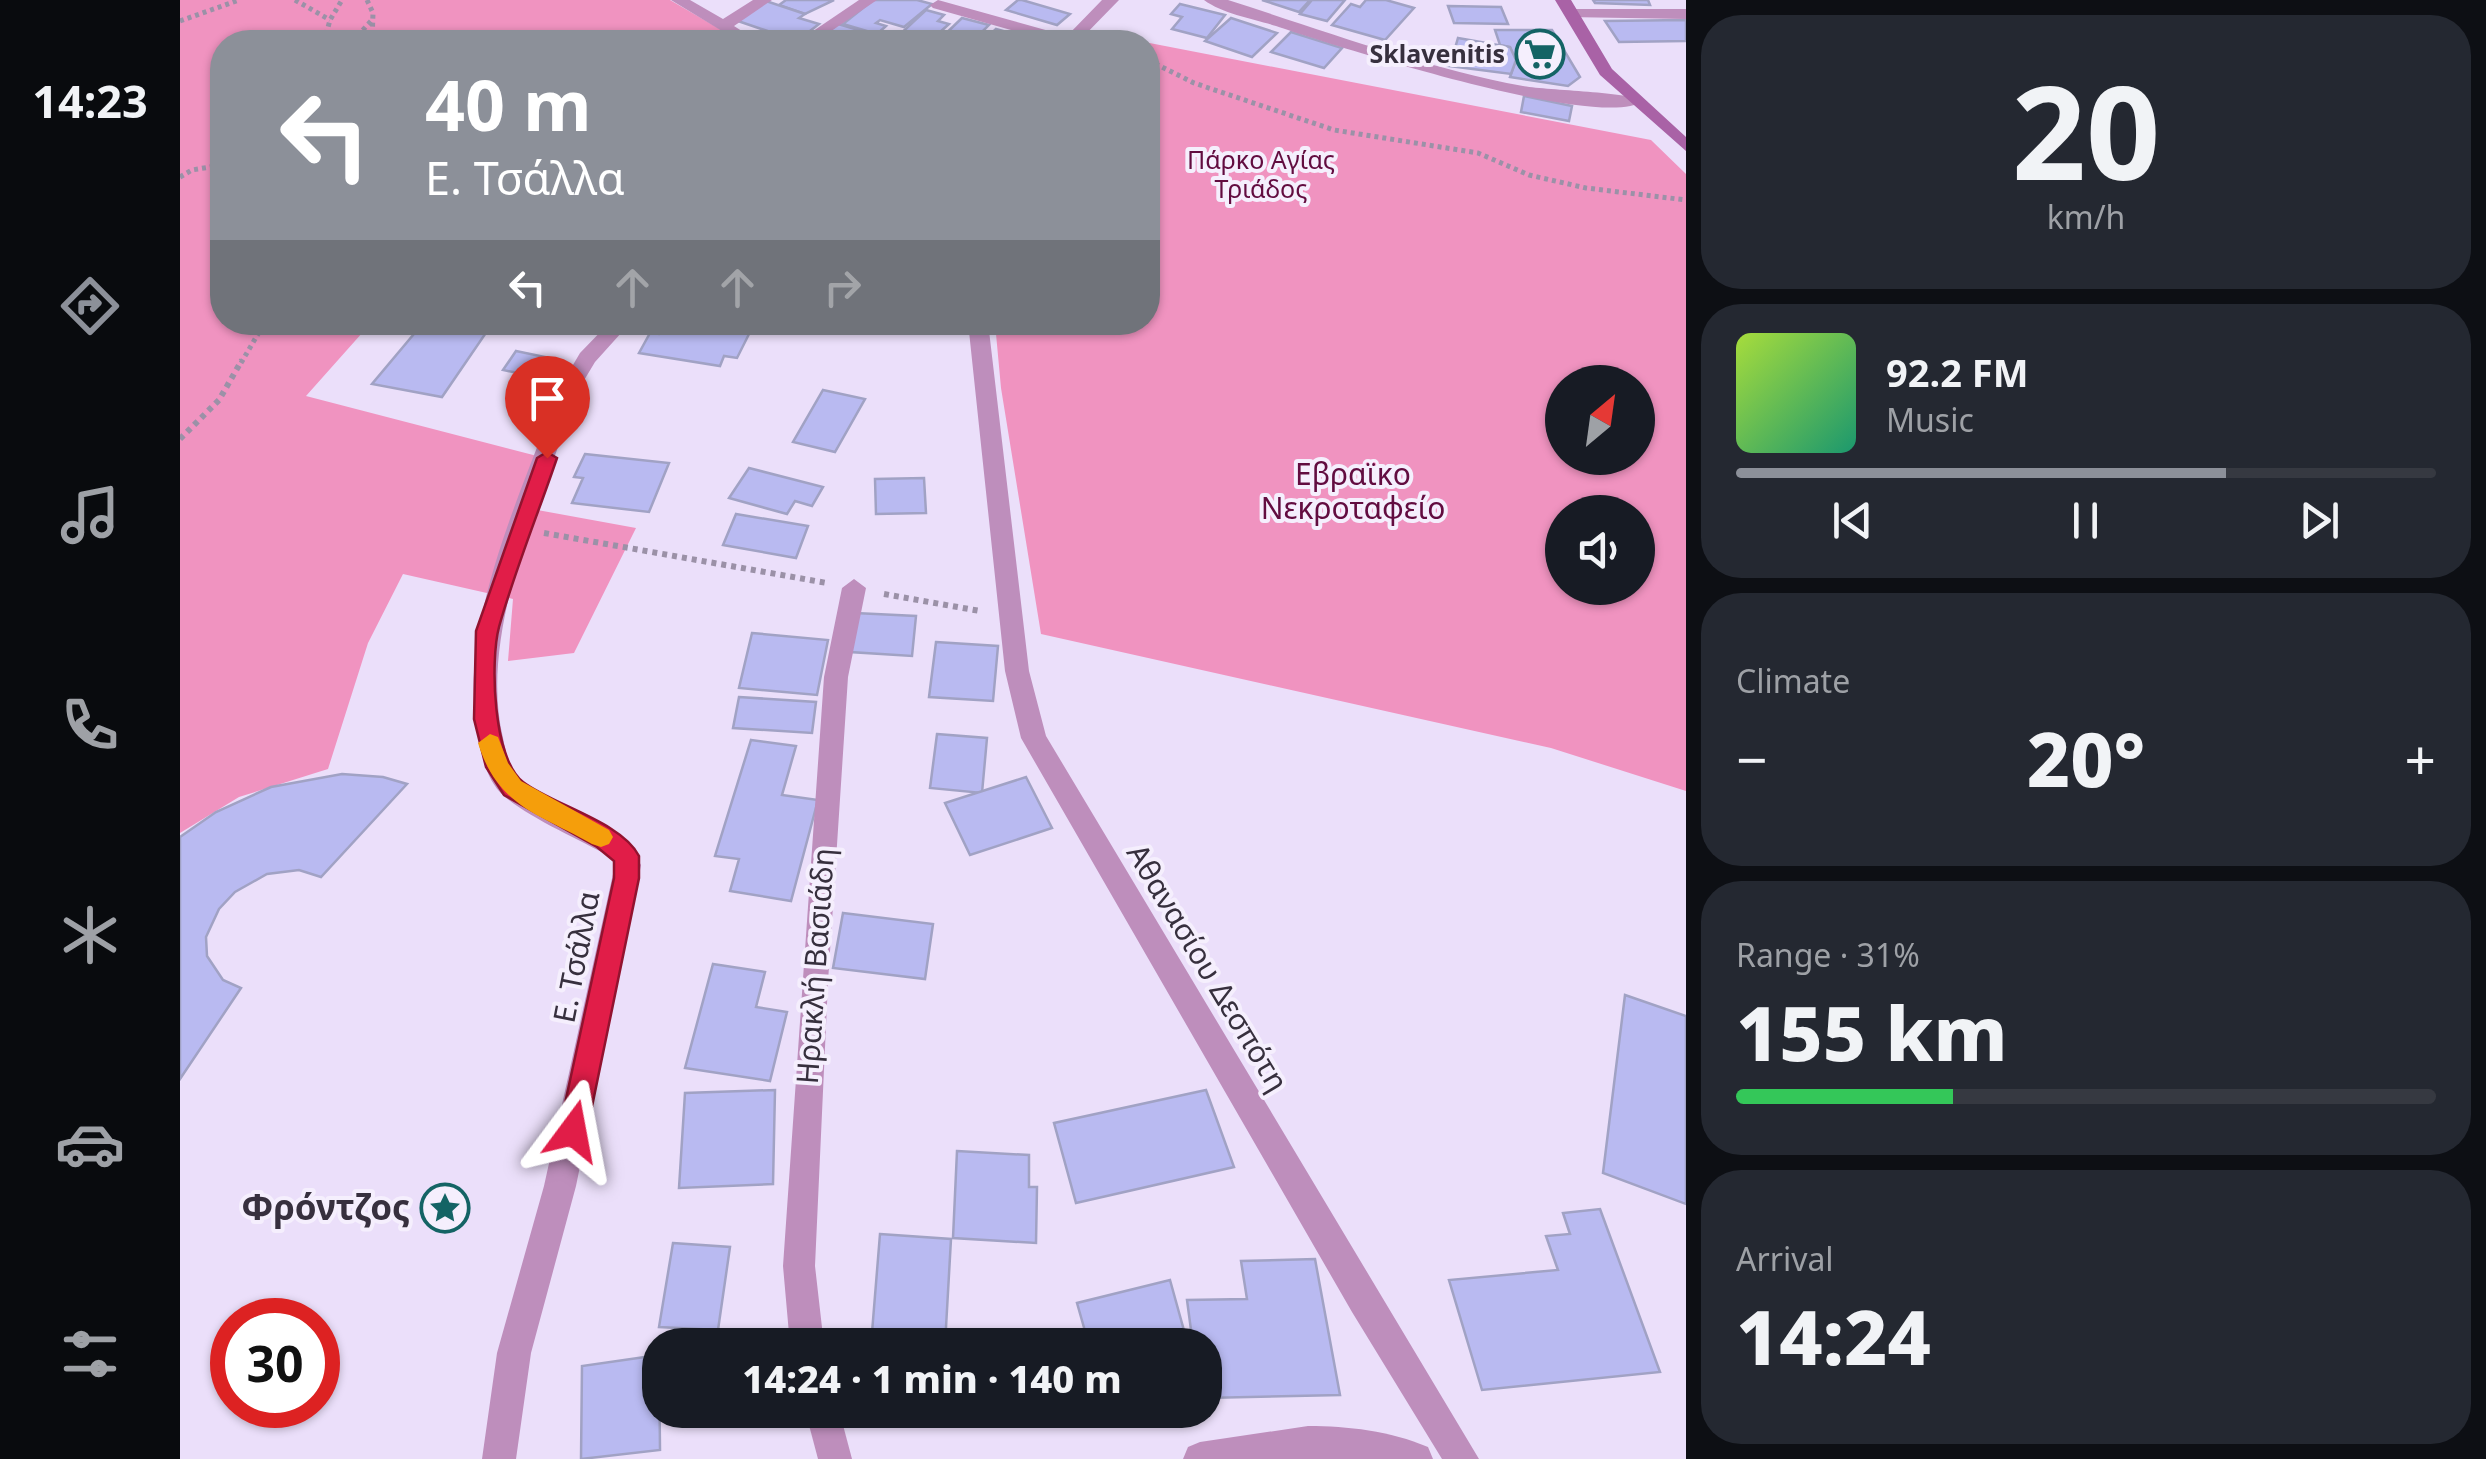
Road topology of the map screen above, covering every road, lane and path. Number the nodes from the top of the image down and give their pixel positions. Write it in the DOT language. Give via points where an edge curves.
graph roads {
  1 [pos="239,0"];
  2 [pos="295,0"];
  3 [pos="342,0"];
  4 [pos="368,0"];
  5 [pos="679,0"];
  6 [pos="764,0"];
  7 [pos="869,0"];
  8 [pos="1110,0"];
  9 [pos="1212,0"];
  10 [pos="938,4"];
  11 [pos="1567,7"];
  12 [pos="1686,14"];
  13 [pos="180,20"];
  14 [pos="330,20"];
  15 [pos="373,20"];
  16 [pos="723,26"];
  17 [pos="327,30"];
  18 [pos="363,30"];
  19 [pos="373,30"];
  20 [pos="730,30"];
  21 [pos="823,30"];
  22 [pos="1028,30"];
  23 [pos="1081,30"];
  24 [pos="1160,66"];
  25 [pos="1635,101"];
  26 [pos="1686,146"];
  27 [pos="210,167"];
  28 [pos="180,177"];
  29 [pos="1686,200"];
  30 [pos="257,335"];
  31 [pos="610,335"];
  32 [pos="979,335"];
  33 [pos="180,439"];
  34 [pos="524,529"];
  35 [pos="854,588"];
  36 [pos="1010,616"];
  37 [pos="806,1328"];
  38 [pos="827,1428"];
  39 [pos="500,1459"];
  40 [pos="835,1459"];
  41 [pos="1200,1459"];
  42 [pos="1416,1459"];
  43 [pos="1462,1459"];
  1 -- 13 [label="path"];
  2 -- 14 [label="path"];
  3 -- 14 [label="path"];
  4 -- 15 [label="path"];
  5 -- 16 [label="street"];
  6 -- 16 [label="street"];
  7 -- 21 [label="street"];
  8 -- 23 [label="street"];
  9 -- 25 [label="street" via="1463,78"];
  10 -- 22 [label="street"];
  11 -- 12 [label="street"];
  11 -- 25 [label="main road" via="1597,61"];
  14 -- 17 [label="path"];
  15 -- 18 [label="path"];
  15 -- 19 [label="path"];
  16 -- 20 [label="street"];
  24 -- 29 [label="path" via="1334,130 1478,153 1586,188"];
  25 -- 26 [label="main road"];
  27 -- 28 [label="path"];
  30 -- 33 [label="path" via="219,400"];
  31 -- 34 [label="street, Ε. Τσάλλα" via="578,371"];
  32 -- 36 [label="street, Αθανασίου Δεσπότη"];
  34 -- 35 [label="path"];
  34 -- 39 [label="street, Ε. Τσάλλα" via="487,631 491,748 512,788 620,849 628,865 560,1186 514,1353"];
  35 -- 36 [label="path"];
  35 -- 37 [label="street, Ηρακλή Βασιάδη" via="836,677 813,1002 800,1266"];
  36 -- 43 [label="street, Αθανασίου Δεσπότη" via="1023,704 1040,750"];
  38 -- 40 [label="street"];
  41 -- 42 [label="street" via="1290,1442 1336,1442"];
}
